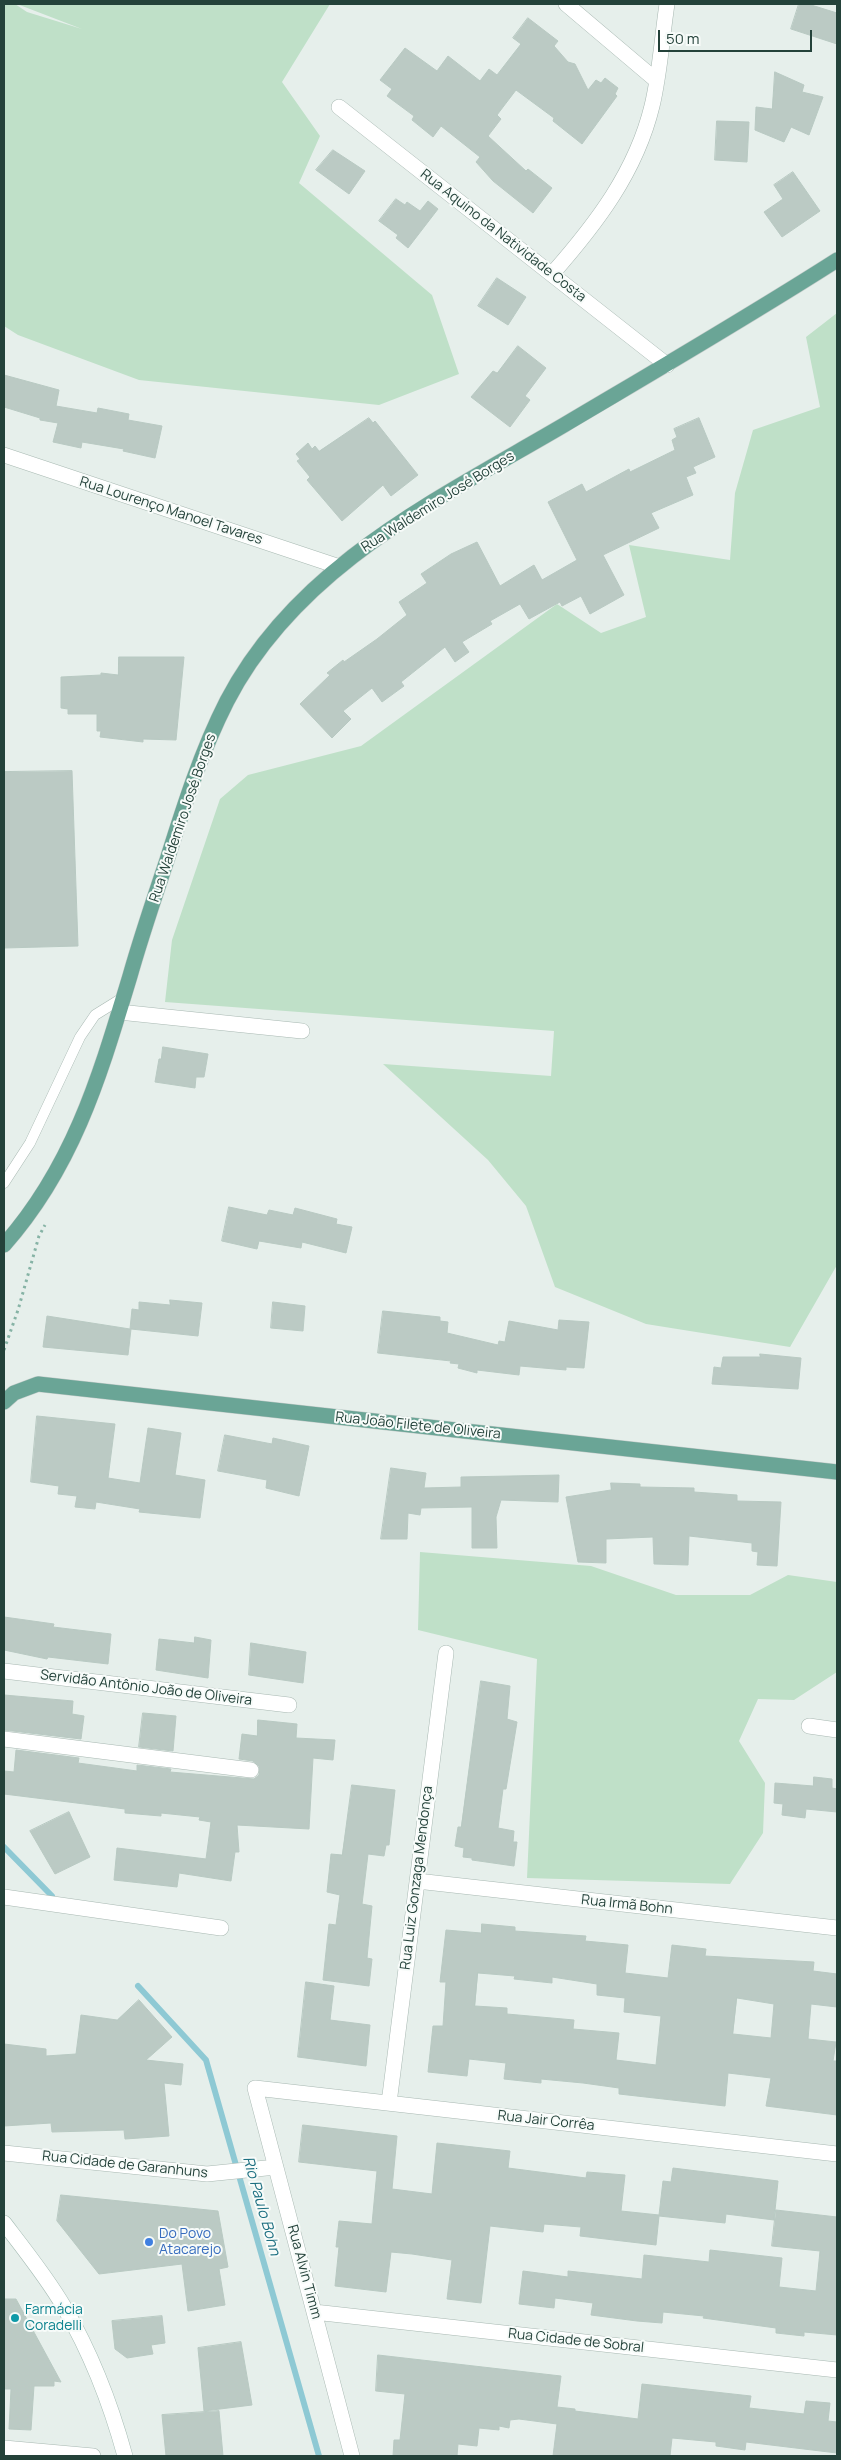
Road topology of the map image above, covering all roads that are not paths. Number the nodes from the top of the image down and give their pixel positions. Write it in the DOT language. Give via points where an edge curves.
graph roads {
  1 [pos="566,4"];
  2 [pos="667,4"];
  3 [pos="657,81"];
  4 [pos="339,106"];
  5 [pos="837,260"];
  6 [pos="552,274"];
  7 [pos="667,365"];
  8 [pos="4,455"];
  9 [pos="337,566"];
  10 [pos="124,997"];
  11 [pos="119,1012"];
  12 [pos="302,1031"];
  13 [pos="4,1183"];
  14 [pos="4,1245"];
  15 [pos="4,1402"];
  16 [pos="837,1472"];
  17 [pos="446,1653"];
  18 [pos="4,1671"];
  19 [pos="289,1705"];
  20 [pos="810,1726"];
  21 [pos="837,1730"];
  22 [pos="4,1739"];
  23 [pos="251,1770"];
  24 [pos="417,1881"];
  25 [pos="4,1897"];
  26 [pos="221,1928"];
  27 [pos="837,1928"];
  28 [pos="255,2088"];
  29 [pos="388,2103"];
  30 [pos="4,2153"];
  31 [pos="837,2154"];
  32 [pos="276,2167"];
  33 [pos="5,2227"];
  34 [pos="314,2312"];
  35 [pos="837,2370"];
  36 [pos="4,2448"];
  37 [pos="92,2456"];
  38 [pos="125,2456"];
  39 [pos="352,2456"];
  1 -- 3 [label="street"];
  2 -- 3 [label="street"];
  3 -- 6 [label="street" via="643,136 629,166 592,228"];
  4 -- 6 [label="street, Rua Aquino da Natividade Costa"];
  5 -- 7 [label="main road, Rua Waldemiro José Borges"];
  6 -- 7 [label="street, Rua Aquino da Natividade Costa"];
  7 -- 9 [label="main road, Rua Waldemiro José Borges" via="410,516"];
  8 -- 9 [label="street, Rua Lourenço Manoel Tavares"];
  9 -- 10 [label="main road, Rua Waldemiro José Borges" via="271,636 234,689 210,736 181,814"];
  10 -- 11 [label="main road, Rua Waldemiro José Borges"];
  10 -- 13 [label="lane" via="95,1015 80,1037 30,1143"];
  11 -- 12 [label="street"];
  11 -- 14 [label="main road, Rua Waldemiro José Borges" via="98,1077 66,1155 34,1208"];
  15 -- 16 [label="main road, Rua João Filete de Oliveira" via="14,1392 38,1384"];
  17 -- 24 [label="street, Rua Luiz Gonzaga Mendonça"];
  18 -- 19 [label="street, Servidão Antônio João de Oliveira"];
  20 -- 21 [label="street"];
  22 -- 23 [label="street"];
  24 -- 27 [label="street, Rua Irmã Bohn"];
  24 -- 29 [label="street, Rua Luiz Gonzaga Mendonça"];
  25 -- 26 [label="street"];
  28 -- 29 [label="street, Rua Jair Corrêa"];
  28 -- 32 [label="street, Rua Alvin Timm"];
  29 -- 31 [label="street, Rua Jair Corrêa"];
  30 -- 32 [label="street, Rua Cidade de Garanhuns" via="207,2174"];
  32 -- 34 [label="street, Rua Alvin Timm"];
  33 -- 38 [label="street" via="64,2307 103,2389"];
  34 -- 35 [label="street, Rua Cidade de Sobral"];
  34 -- 39 [label="street, Rua Alvin Timm"];
  36 -- 37 [label="street"];
}
